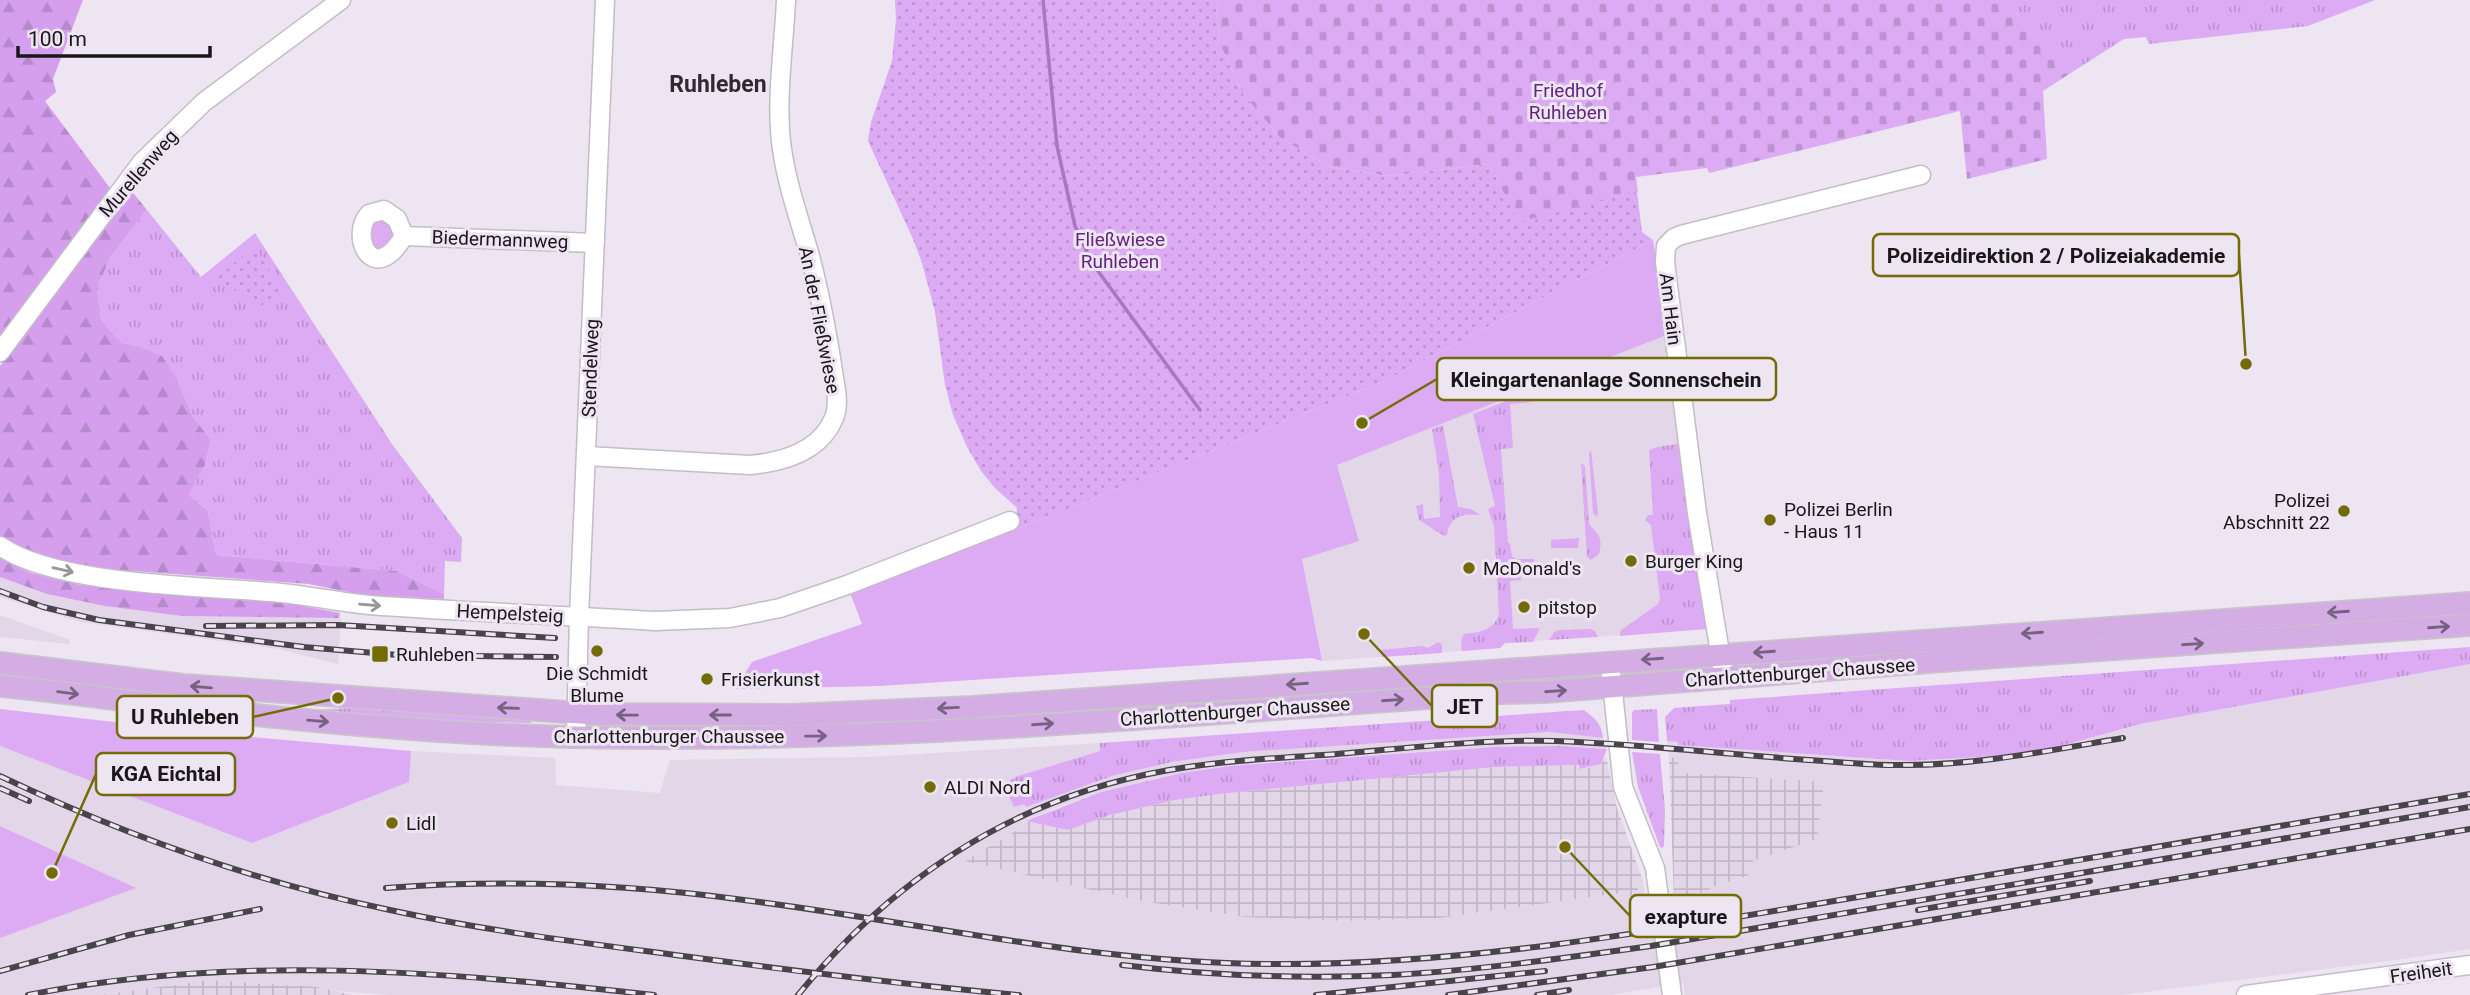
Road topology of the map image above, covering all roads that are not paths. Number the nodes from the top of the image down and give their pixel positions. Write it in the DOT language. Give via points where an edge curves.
graph roads {
  1 [pos="341,0"];
  2 [pos="605,0"];
  3 [pos="786,0"];
  4 [pos="1921,175"];
  5 [pos="404,236"];
  6 [pos="595,243"];
  7 [pos="0,352"];
  8 [pos="586,456"];
  9 [pos="1010,521"];
  10 [pos="0,546"];
  11 [pos="2470,603"];
  12 [pos="579,617"];
  13 [pos="2470,625"];
  14 [pos="1720,655"];
  15 [pos="1609,662"];
  16 [pos="0,663"];
  17 [pos="1724,677"];
  18 [pos="0,686"];
  19 [pos="1612,687"];
  20 [pos="576,712"];
  21 [pos="576,737"];
  22 [pos="2470,965"];
  23 [pos="1672,995"];
  24 [pos="2246,995"];
  1 -- 7 [label="street, Murellenweg" via="204,103 142,162"];
  2 -- 6 [label="street, Stendelweg"];
  3 -- 8 [label="street, An der Fließwiese" via="782,147 826,325 835,417 805,451 777,462"];
  4 -- 14 [label="street, Am Hain" via="1681,235 1666,246 1697,513"];
  5 -- 6 [label="street, Biedermannweg"];
  6 -- 8 [label="street, Stendelweg"];
  8 -- 12 [label="street, Stendelweg"];
  9 -- 12 [label="street, Hempelsteig" via="780,608 698,621"];
  10 -- 12 [label="street, Hempelsteig, one-way" via="57,569 109,579 274,592 376,606"];
  11 -- 14 [label="main road, Charlottenburger Chaussee, one-way"];
  12 -- 20 [label="street, Stendelweg"];
  17 -- 13 [label="main road, Charlottenburger Chaussee, one-way"];
  14 -- 15 [label="main road, Charlottenburger Chaussee, one-way"];
  14 -- 17 [label="street, Am Hain"];
  15 -- 19 [label="street"];
  15 -- 20 [label="main road, Charlottenburger Chaussee, one-way" via="846,713 705,716"];
  20 -- 16 [label="main road, Charlottenburger Chaussee, one-way" via="183,685"];
  17 -- 19 [label="main road, Charlottenburger Chaussee"];
  18 -- 21 [label="main road, Charlottenburger Chaussee, one-way" via="316,721"];
  21 -- 19 [label="main road, Charlottenburger Chaussee, one-way" via="849,736"];
  19 -- 23 [label="street" via="1623,787 1655,868"];
  20 -- 21 [label="street, Stendelweg"];
  22 -- 24 [label="street, Freiheit"];
}
